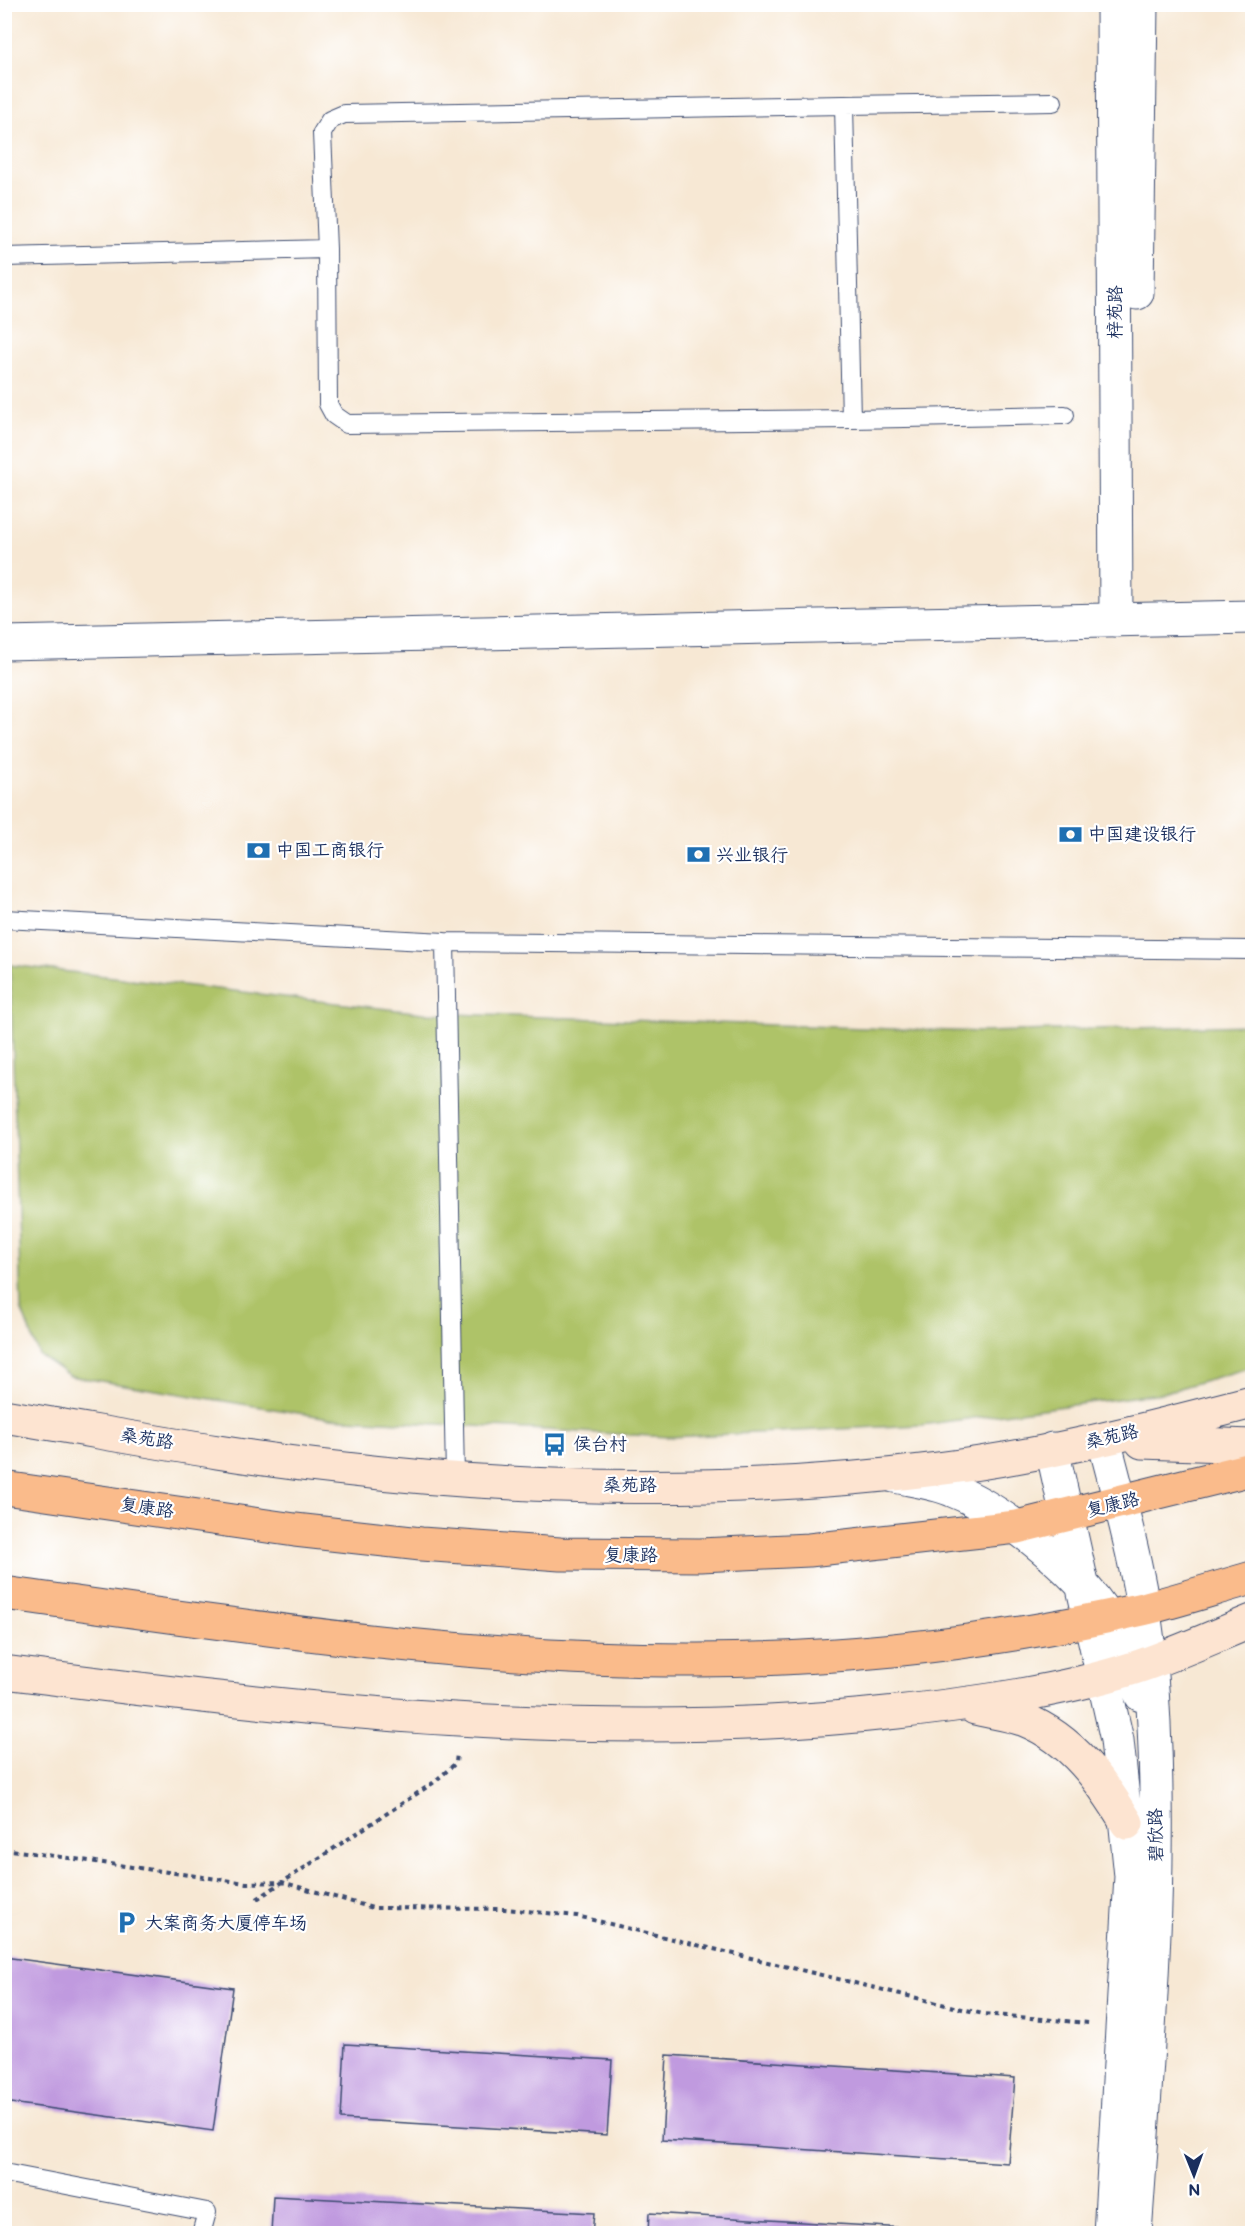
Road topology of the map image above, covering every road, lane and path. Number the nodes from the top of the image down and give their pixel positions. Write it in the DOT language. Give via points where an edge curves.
graph roads {
  1 [pos="1113,4"];
  2 [pos="1141,4"];
  3 [pos="1053,102"];
  4 [pos="844,105"];
  5 [pos="327,249"];
  6 [pos="4,257"];
  7 [pos="1065,414"];
  8 [pos="851,419"];
  9 [pos="1252,617"];
  10 [pos="1124,619"];
  11 [pos="4,643"];
  12 [pos="4,919"];
  13 [pos="445,942"];
  14 [pos="1252,950"];
  15 [pos="1252,1402"];
  16 [pos="4,1416"];
  17 [pos="1104,1440"];
  18 [pos="1252,1446"];
  19 [pos="1052,1449"];
  20 [pos="1252,1469"];
  21 [pos="880,1474"];
  22 [pos="455,1478"];
  23 [pos="4,1488"];
  24 [pos="1120,1504"];
  25 [pos="1066,1517"];
  26 [pos="1017,1527"];
  27 [pos="1252,1578"];
  28 [pos="1082,1586"];
  29 [pos="4,1593"];
  30 [pos="1143,1608"];
  31 [pos="1098,1617"];
  32 [pos="1252,1621"];
  33 [pos="1128,1669"];
  34 [pos="4,1672"];
  35 [pos="959,1705"];
  36 [pos="456,1763"];
  37 [pos="1127,1823"];
  38 [pos="4,1849"];
  39 [pos="282,1882"];
  40 [pos="257,1899"];
  41 [pos="1122,2025"];
  42 [pos="4,2173"];
  43 [pos="201,2234"];
  44 [pos="1110,2234"];
  45 [pos="1135,2234"];
  1 -- 10 [label="street, 梓苑路"];
  2 -- 10 [label="street, 梓苑路"];
  3 -- 4 [label="lane"];
  4 -- 5 [label="lane" via="344,114 330,120 322,133"];
  4 -- 8 [label="lane"];
  5 -- 6 [label="lane"];
  5 -- 8 [label="lane" via="328,404 334,415 347,424"];
  7 -- 8 [label="lane"];
  9 -- 10 [label="street"];
  10 -- 11 [label="street"];
  12 -- 13 [label="lane"];
  13 -- 14 [label="lane"];
  13 -- 22 [label="lane"];
  15 -- 17 [label="main road, 桑苑路"];
  16 -- 22 [label="main road, 桑苑路" via="336,1468"];
  17 -- 18 [label="main road"];
  17 -- 19 [label="main road, 桑苑路"];
  17 -- 24 [label="street, 碧欣路"];
  19 -- 21 [label="main road, 桑苑路" via="936,1470"];
  19 -- 25 [label="street, 碧欣路"];
  20 -- 24 [label="highway, 复康路"];
  21 -- 22 [label="main road, 桑苑路" via="710,1485 586,1485"];
  21 -- 26 [label="street" via="952,1490"];
  23 -- 26 [label="highway, 复康路" via="295,1530 560,1554 700,1555 809,1550"];
  24 -- 25 [label="highway, 复康路"];
  24 -- 30 [label="street, 碧欣路"];
  25 -- 26 [label="highway, 复康路"];
  25 -- 28 [label="street, 碧欣路"];
  26 -- 28 [label="street"];
  27 -- 30 [label="highway"];
  28 -- 31 [label="street, 碧欣路"];
  29 -- 31 [label="highway" via="426,1648 576,1658 699,1660 838,1654 979,1640"];
  30 -- 31 [label="highway"];
  30 -- 33 [label="street, 碧欣路"];
  31 -- 33 [label="street, 碧欣路"];
  32 -- 33 [label="main road"];
  33 -- 35 [label="main road" via="1038,1692"];
  33 -- 37 [label="street, 碧欣路" via="1116,1740"];
  33 -- 45 [label="street, 碧欣路" via="1154,1728 1157,1866"];
  34 -- 35 [label="main road" via="322,1710 460,1721 634,1726 731,1724 844,1718"];
  35 -- 37 [label="main road" via="1024,1720 1049,1733 1093,1771"];
  36 -- 39 [label="path" via="433,1783"];
  37 -- 41 [label="street, 碧欣路" via="1131,1876"];
  38 -- 39 [label="path" via="246,1883"];
  39 -- 40 [label="path"];
  39 -- 41 [label="path" via="373,1908 505,1909 577,1916 983,2014"];
  41 -- 44 [label="street, 碧欣路"];
  42 -- 43 [label="lane" via="207,2212"];
}
